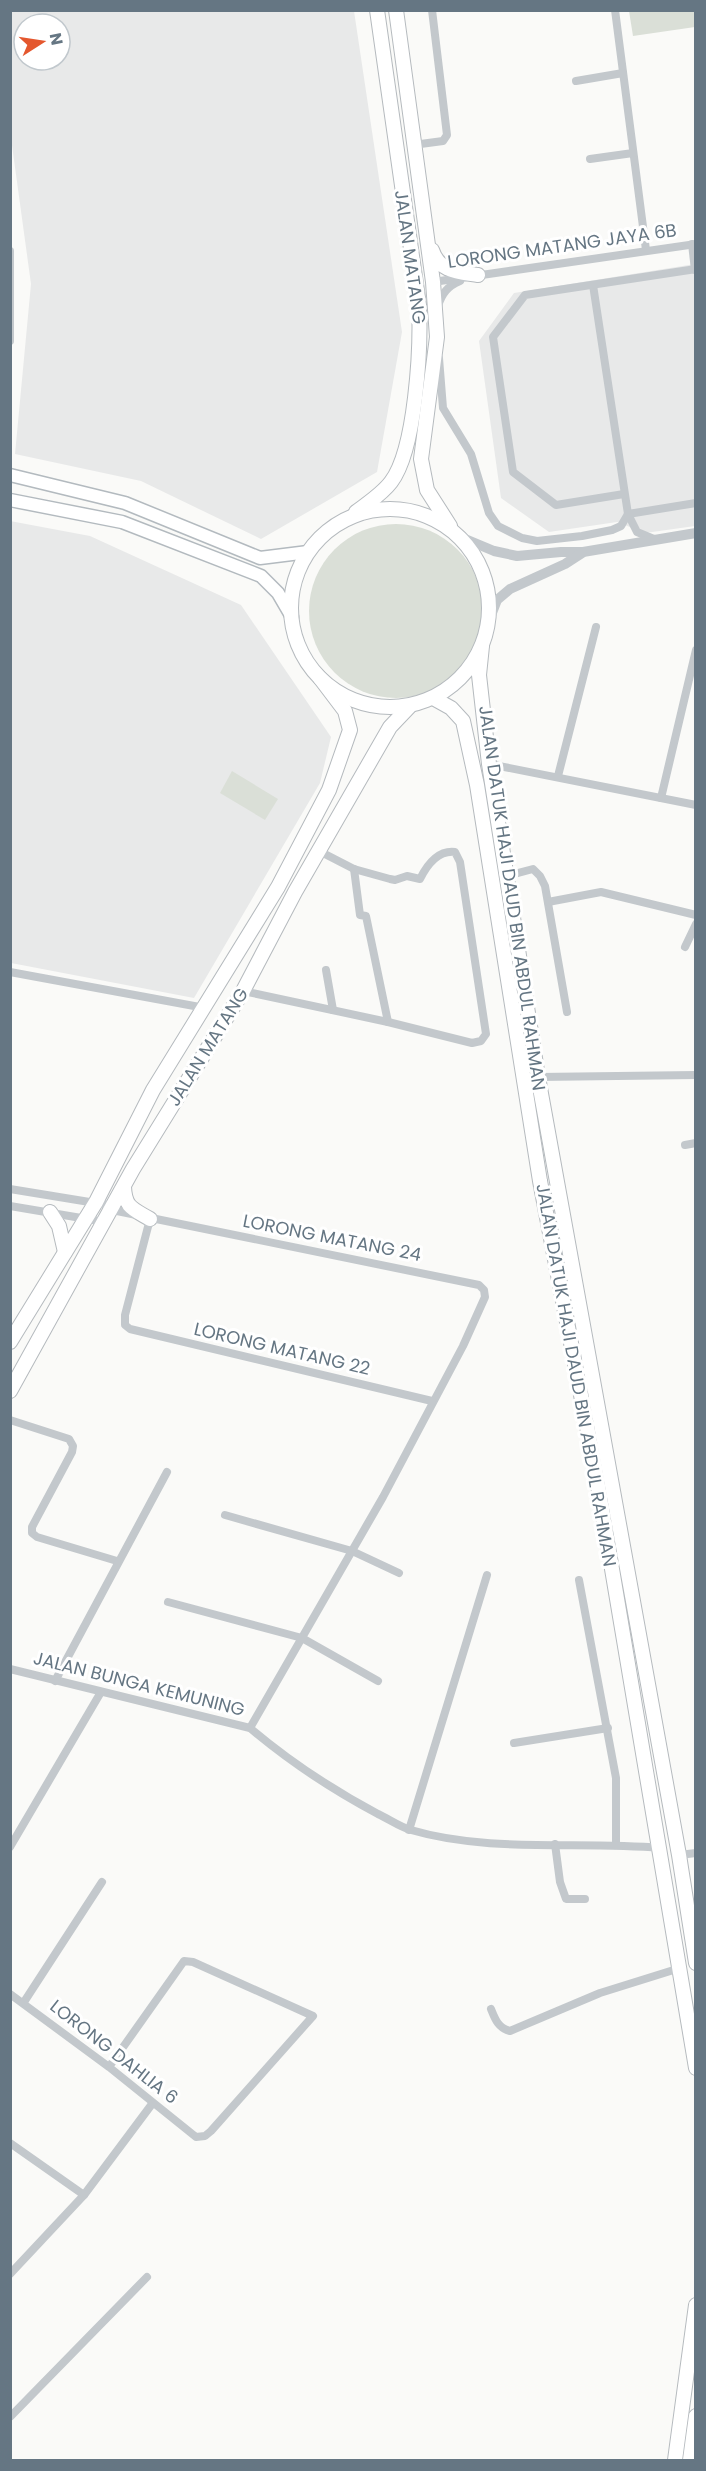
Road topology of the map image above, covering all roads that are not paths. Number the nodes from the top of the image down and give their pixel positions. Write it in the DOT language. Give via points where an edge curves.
graph roads {
  1 [pos="377,10"];
  2 [pos="396,10"];
  3 [pos="432,10"];
  4 [pos="615,10"];
  5 [pos="622,73"];
  6 [pos="576,81"];
  7 [pos="413,145"];
  8 [pos="633,153"];
  9 [pos="590,159"];
  10 [pos="425,225"];
  11 [pos="694,244"];
  12 [pos="646,250"];
  13 [pos="10,252"];
  14 [pos="695,269"];
  15 [pos="478,275"];
  16 [pos="433,282"];
  17 [pos="593,285"];
  18 [pos="436,321"];
  19 [pos="11,335"];
  20 [pos="437,337"];
  21 [pos="10,340"];
  22 [pos="415,398"];
  23 [pos="10,475"];
  24 [pos="624,494"];
  25 [pos="10,500"];
  26 [pos="696,503"];
  27 [pos="628,514"];
  28 [pos="350,517"];
  29 [pos="455,533"];
  30 [pos="696,533"];
  31 [pos="654,539"];
  32 [pos="308,552"];
  33 [pos="582,552"];
  34 [pos="292,617"];
  35 [pos="488,623"];
  36 [pos="596,627"];
  37 [pos="482,646"];
  38 [pos="696,650"];
  39 [pos="320,678"];
  40 [pos="691,691"];
  41 [pos="433,698"];
  42 [pos="410,706"];
  43 [pos="489,764"];
  44 [pos="558,776"];
  45 [pos="662,798"];
  46 [pos="696,805"];
  47 [pos="319,852"];
  48 [pos="354,869"];
  49 [pos="507,876"];
  50 [pos="548,902"];
  51 [pos="696,915"];
  52 [pos="696,924"];
  53 [pos="685,947"];
  54 [pos="326,970"];
  55 [pos="10,972"];
  56 [pos="243,991"];
  57 [pos="205,1008"];
  58 [pos="333,1010"];
  59 [pos="567,1012"];
  60 [pos="388,1022"];
  61 [pos="696,1075"];
  62 [pos="538,1077"];
  63 [pos="696,1143"];
  64 [pos="686,1145"];
  65 [pos="124,1187"];
  66 [pos="10,1189"];
  67 [pos="96,1202"];
  68 [pos="10,1206"];
  69 [pos="50,1212"];
  70 [pos="110,1213"];
  71 [pos="86,1218"];
  72 [pos="150,1219"];
  73 [pos="65,1252"];
  74 [pos="10,1342"];
  75 [pos="10,1391"];
  76 [pos="432,1401"];
  77 [pos="10,1419"];
  78 [pos="167,1472"];
  79 [pos="225,1515"];
  80 [pos="352,1551"];
  81 [pos="117,1560"];
  82 [pos="399,1573"];
  83 [pos="487,1575"];
  84 [pos="579,1580"];
  85 [pos="168,1602"];
  86 [pos="302,1638"];
  87 [pos="10,1669"];
  88 [pos="55,1681"];
  89 [pos="378,1682"];
  90 [pos="101,1692"];
  91 [pos="250,1728"];
  92 [pos="608,1728"];
  93 [pos="514,1743"];
  94 [pos="409,1830"];
  95 [pos="555,1844"];
  96 [pos="616,1844"];
  97 [pos="10,1847"];
  98 [pos="660,1848"];
  99 [pos="696,1853"];
  100 [pos="679,1855"];
  101 [pos="102,1882"];
  102 [pos="585,1899"];
  103 [pos="696,1964"];
  104 [pos="680,1968"];
  105 [pos="10,1994"];
  106 [pos="24,2002"];
  107 [pos="491,2009"];
  108 [pos="109,2067"];
  109 [pos="696,2068"];
  110 [pos="153,2104"];
  111 [pos="10,2143"];
  112 [pos="84,2195"];
  113 [pos="10,2274"];
  114 [pos="147,2277"];
  115 [pos="696,2305"];
  116 [pos="696,2416"];
  117 [pos="10,2417"];
  118 [pos="675,2460"];
  119 [pos="690,2460"];
  1 -- 22 [label="main road, JALAN MATANG" via="419,305 421,339"];
  2 -- 7 [label="main road, JALAN MATANG"];
  3 -- 7 [label="street" via="447,135 443,141"];
  4 -- 5 [label="street"];
  5 -- 6 [label="street"];
  5 -- 8 [label="street"];
  7 -- 10 [label="main road, JALAN MATANG"];
  8 -- 9 [label="street"];
  8 -- 12 [label="street"];
  10 -- 15 [label="main road" via="440,265"];
  10 -- 16 [label="main road, JALAN MATANG"];
  11 -- 12 [label="street, LORONG MATANG JAYA 6B"];
  11 -- 14 [label="street"];
  12 -- 15 [label="street, LORONG MATANG JAYA 6B"];
  13 -- 19 [label="street"];
  14 -- 17 [label="street"];
  15 -- 16 [label="street, LORONG MATANG JAYA 6B"];
  15 -- 18 [label="street" via="448,287 441,296"];
  16 -- 18 [label="main road, JALAN MATANG"];
  16 -- 22 [label="main road" via="426,292 425,369"];
  17 -- 24 [label="street"];
  17 -- 24 [label="street" via="525,296 493,337 501,393 513,472 556,505"];
  18 -- 20 [label="main road, JALAN MATANG"];
  19 -- 21 [label="street"];
  20 -- 27 [label="street" via="443,408 471,454 489,513 498,526 522,538 550,541 612,530 621,526"];
  20 -- 29 [label="main road, JALAN MATANG" via="421,459 427,490"];
  22 -- 28 [label="main road, JALAN MATANG" via="402,463 391,482"];
  23 -- 32 [label="main road" via="124,503 260,558"];
  24 -- 27 [label="street"];
  25 -- 34 [label="main road" via="122,522 261,576 278,593"];
  26 -- 27 [label="street"];
  27 -- 31 [label="street" via="637,532"];
  28 -- 29 [label="main road" via="378,509 408,510 436,520"];
  28 -- 32 [label="main road" via="322,535"];
  29 -- 33 [label="street" via="494,551 517,556"];
  29 -- 35 [label="main road" via="474,554 484,575"];
  30 -- 31 [label="street"];
  31 -- 33 [label="street"];
  32 -- 34 [label="main road" via="294,583"];
  33 -- 35 [label="street" via="565,564 510,588 497,600"];
  34 -- 39 [label="main road" via="300,650"];
  35 -- 37 [label="main road"];
  36 -- 44 [label="street"];
  37 -- 41 [label="main road" via="466,673"];
  37 -- 43 [label="main road, JALAN DATUK HAJI DAUD BIN ABDUL RAHMAN" via="479,675"];
  38 -- 40 [label="street"];
  39 -- 42 [label="main road" via="356,702 388,708"];
  39 -- 57 [label="main road, JALAN MATANG" via="345,711 350,730 329,790 309,831"];
  40 -- 45 [label="street"];
  41 -- 42 [label="main road"];
  41 -- 98 [label="main road, JALAN DATUK HAJI DAUD BIN ABDUL RAHMAN" via="464,721 477,784 540,1181 595,1468"];
  42 -- 47 [label="main road, JALAN MATANG" via="390,727"];
  43 -- 44 [label="street"];
  43 -- 49 [label="main road, JALAN DATUK HAJI DAUD BIN ABDUL RAHMAN"];
  44 -- 45 [label="street"];
  45 -- 46 [label="street"];
  47 -- 48 [label="street"];
  47 -- 56 [label="main road, JALAN MATANG"];
  48 -- 60 [label="street" via="360,915 366,916"];
  48 -- 60 [label="street" via="395,880 406,876 420,879 439,854 455,852 460,862 486,1034 481,1041 472,1043"];
  49 -- 50 [label="street" via="536,871"];
  49 -- 62 [label="main road, JALAN DATUK HAJI DAUD BIN ABDUL RAHMAN"];
  50 -- 51 [label="street" via="602,892"];
  50 -- 59 [label="street"];
  52 -- 53 [label="street"];
  54 -- 58 [label="street"];
  55 -- 57 [label="street"];
  56 -- 58 [label="street"];
  56 -- 65 [label="main road, JALAN MATANG"];
  57 -- 67 [label="main road, JALAN MATANG" via="153,1090"];
  58 -- 60 [label="street"];
  61 -- 62 [label="street"];
  62 -- 100 [label="main road, JALAN DATUK HAJI DAUD BIN ABDUL RAHMAN"];
  63 -- 64 [label="street"];
  65 -- 70 [label="main road, JALAN MATANG"];
  65 -- 72 [label="main road" via="124,1199 129,1206"];
  66 -- 67 [label="street"];
  67 -- 70 [label="street"];
  67 -- 71 [label="main road, JALAN MATANG"];
  68 -- 69 [label="street"];
  69 -- 71 [label="street"];
  69 -- 73 [label="main road" via="59,1226"];
  70 -- 71 [label="street"];
  70 -- 72 [label="street, LORONG MATANG 24"];
  70 -- 75 [label="main road, JALAN MATANG"];
  71 -- 73 [label="main road, JALAN MATANG"];
  72 -- 76 [label="street, LORONG MATANG 22" via="125,1315 125,1325 130,1329"];
  72 -- 76 [label="street, LORONG MATANG 24" via="479,1285 485,1297"];
  73 -- 74 [label="main road, JALAN MATANG"];
  76 -- 80 [label="street"];
  77 -- 81 [label="street" via="69,1439 73,1446 32,1533"];
  78 -- 81 [label="street"];
  79 -- 80 [label="street"];
  80 -- 82 [label="street"];
  80 -- 86 [label="street"];
  81 -- 88 [label="street"];
  83 -- 94 [label="street"];
  84 -- 92 [label="street"];
  85 -- 86 [label="street"];
  86 -- 89 [label="street"];
  86 -- 91 [label="street"];
  87 -- 88 [label="street, JALAN BUNGA KEMUNING"];
  88 -- 90 [label="street, JALAN BUNGA KEMUNING"];
  90 -- 91 [label="street, JALAN BUNGA KEMUNING"];
  90 -- 97 [label="street"];
  91 -- 94 [label="street, JALAN BUNGA KEMUNING" via="342,1793"];
  92 -- 93 [label="street"];
  92 -- 96 [label="street" via="616,1778"];
  94 -- 95 [label="street, JALAN BUNGA KEMUNING" via="460,1840"];
  95 -- 96 [label="street, JALAN BUNGA KEMUNING"];
  95 -- 102 [label="street" via="566,1899"];
  96 -- 98 [label="street, JALAN BUNGA KEMUNING"];
  98 -- 104 [label="main road, JALAN DATUK HAJI DAUD BIN ABDUL RAHMAN"];
  99 -- 100 [label="street"];
  100 -- 103 [label="main road, JALAN DATUK HAJI DAUD BIN ABDUL RAHMAN"];
  101 -- 106 [label="street"];
  104 -- 107 [label="street" via="600,1993 510,2031 502,2029"];
  104 -- 109 [label="main road, JALAN DATUK HAJI DAUD BIN ABDUL RAHMAN"];
  105 -- 106 [label="street, LORONG DAHLIA 6"];
  106 -- 108 [label="street, LORONG DAHLIA 6"];
  108 -- 110 [label="street, LORONG DAHLIA 6"];
  108 -- 110 [label="street, LORONG DAHLIA 6" via="184,1961 313,2016 205,2136 196,2137"];
  110 -- 112 [label="street"];
  111 -- 112 [label="street"];
  112 -- 113 [label="street"];
  114 -- 117 [label="street"];
  115 -- 118 [label="main road"];
  116 -- 119 [label="main road"];
}
